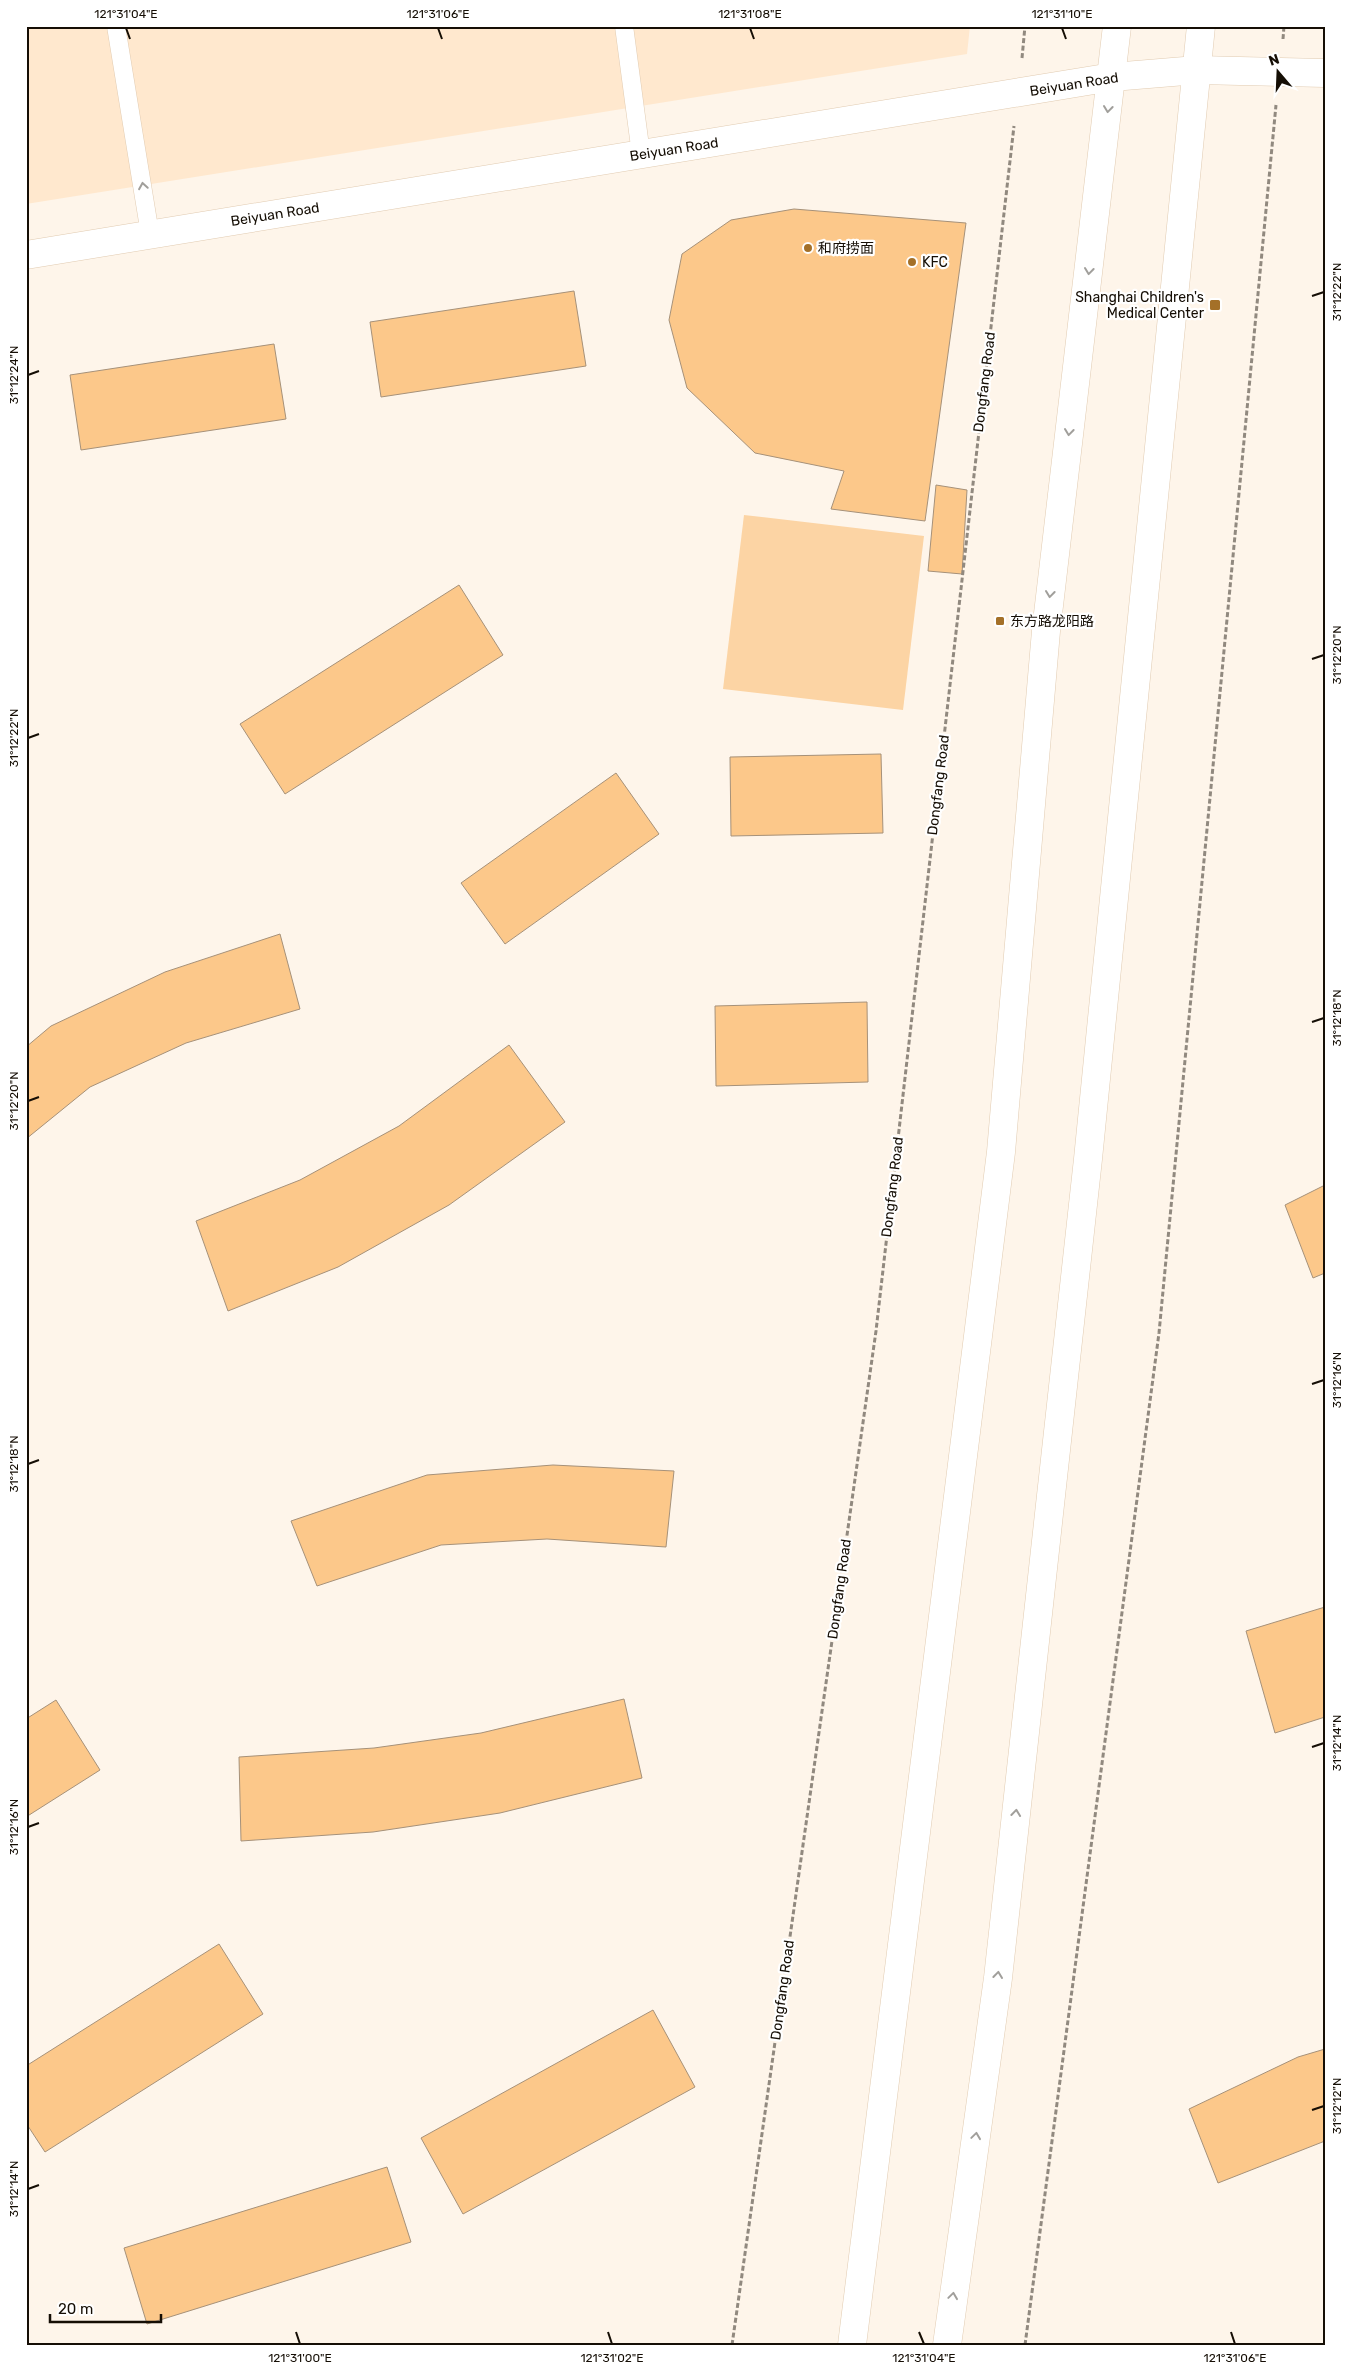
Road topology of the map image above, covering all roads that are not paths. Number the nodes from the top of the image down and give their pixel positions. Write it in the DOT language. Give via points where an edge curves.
graph roads {
  1 [pos="116,26"];
  2 [pos="624,26"];
  3 [pos="1117,26"];
  4 [pos="1201,26"];
  5 [pos="1197,70"];
  6 [pos="1325,73"];
  7 [pos="1112,77"];
  8 [pos="641,154"];
  9 [pos="150,234"];
  10 [pos="26,254"];
  11 [pos="852,2345"];
  12 [pos="947,2345"];
  9 -- 1 [label="lane, one-way"];
  2 -- 8 [label="lane"];
  3 -- 7 [label="main road"];
  4 -- 5 [label="main road"];
  5 -- 6 [label="main road, Beiyuan Road"];
  5 -- 7 [label="main road, Beiyuan Road"];
  12 -- 5 [label="main road, one-way" via="998,1978 1084,1199"];
  7 -- 8 [label="main road, Beiyuan Road"];
  7 -- 11 [label="main road, one-way" via="1046,631 1000,1162"];
  8 -- 9 [label="main road, Beiyuan Road"];
  9 -- 10 [label="main road, Beiyuan Road"];
}
